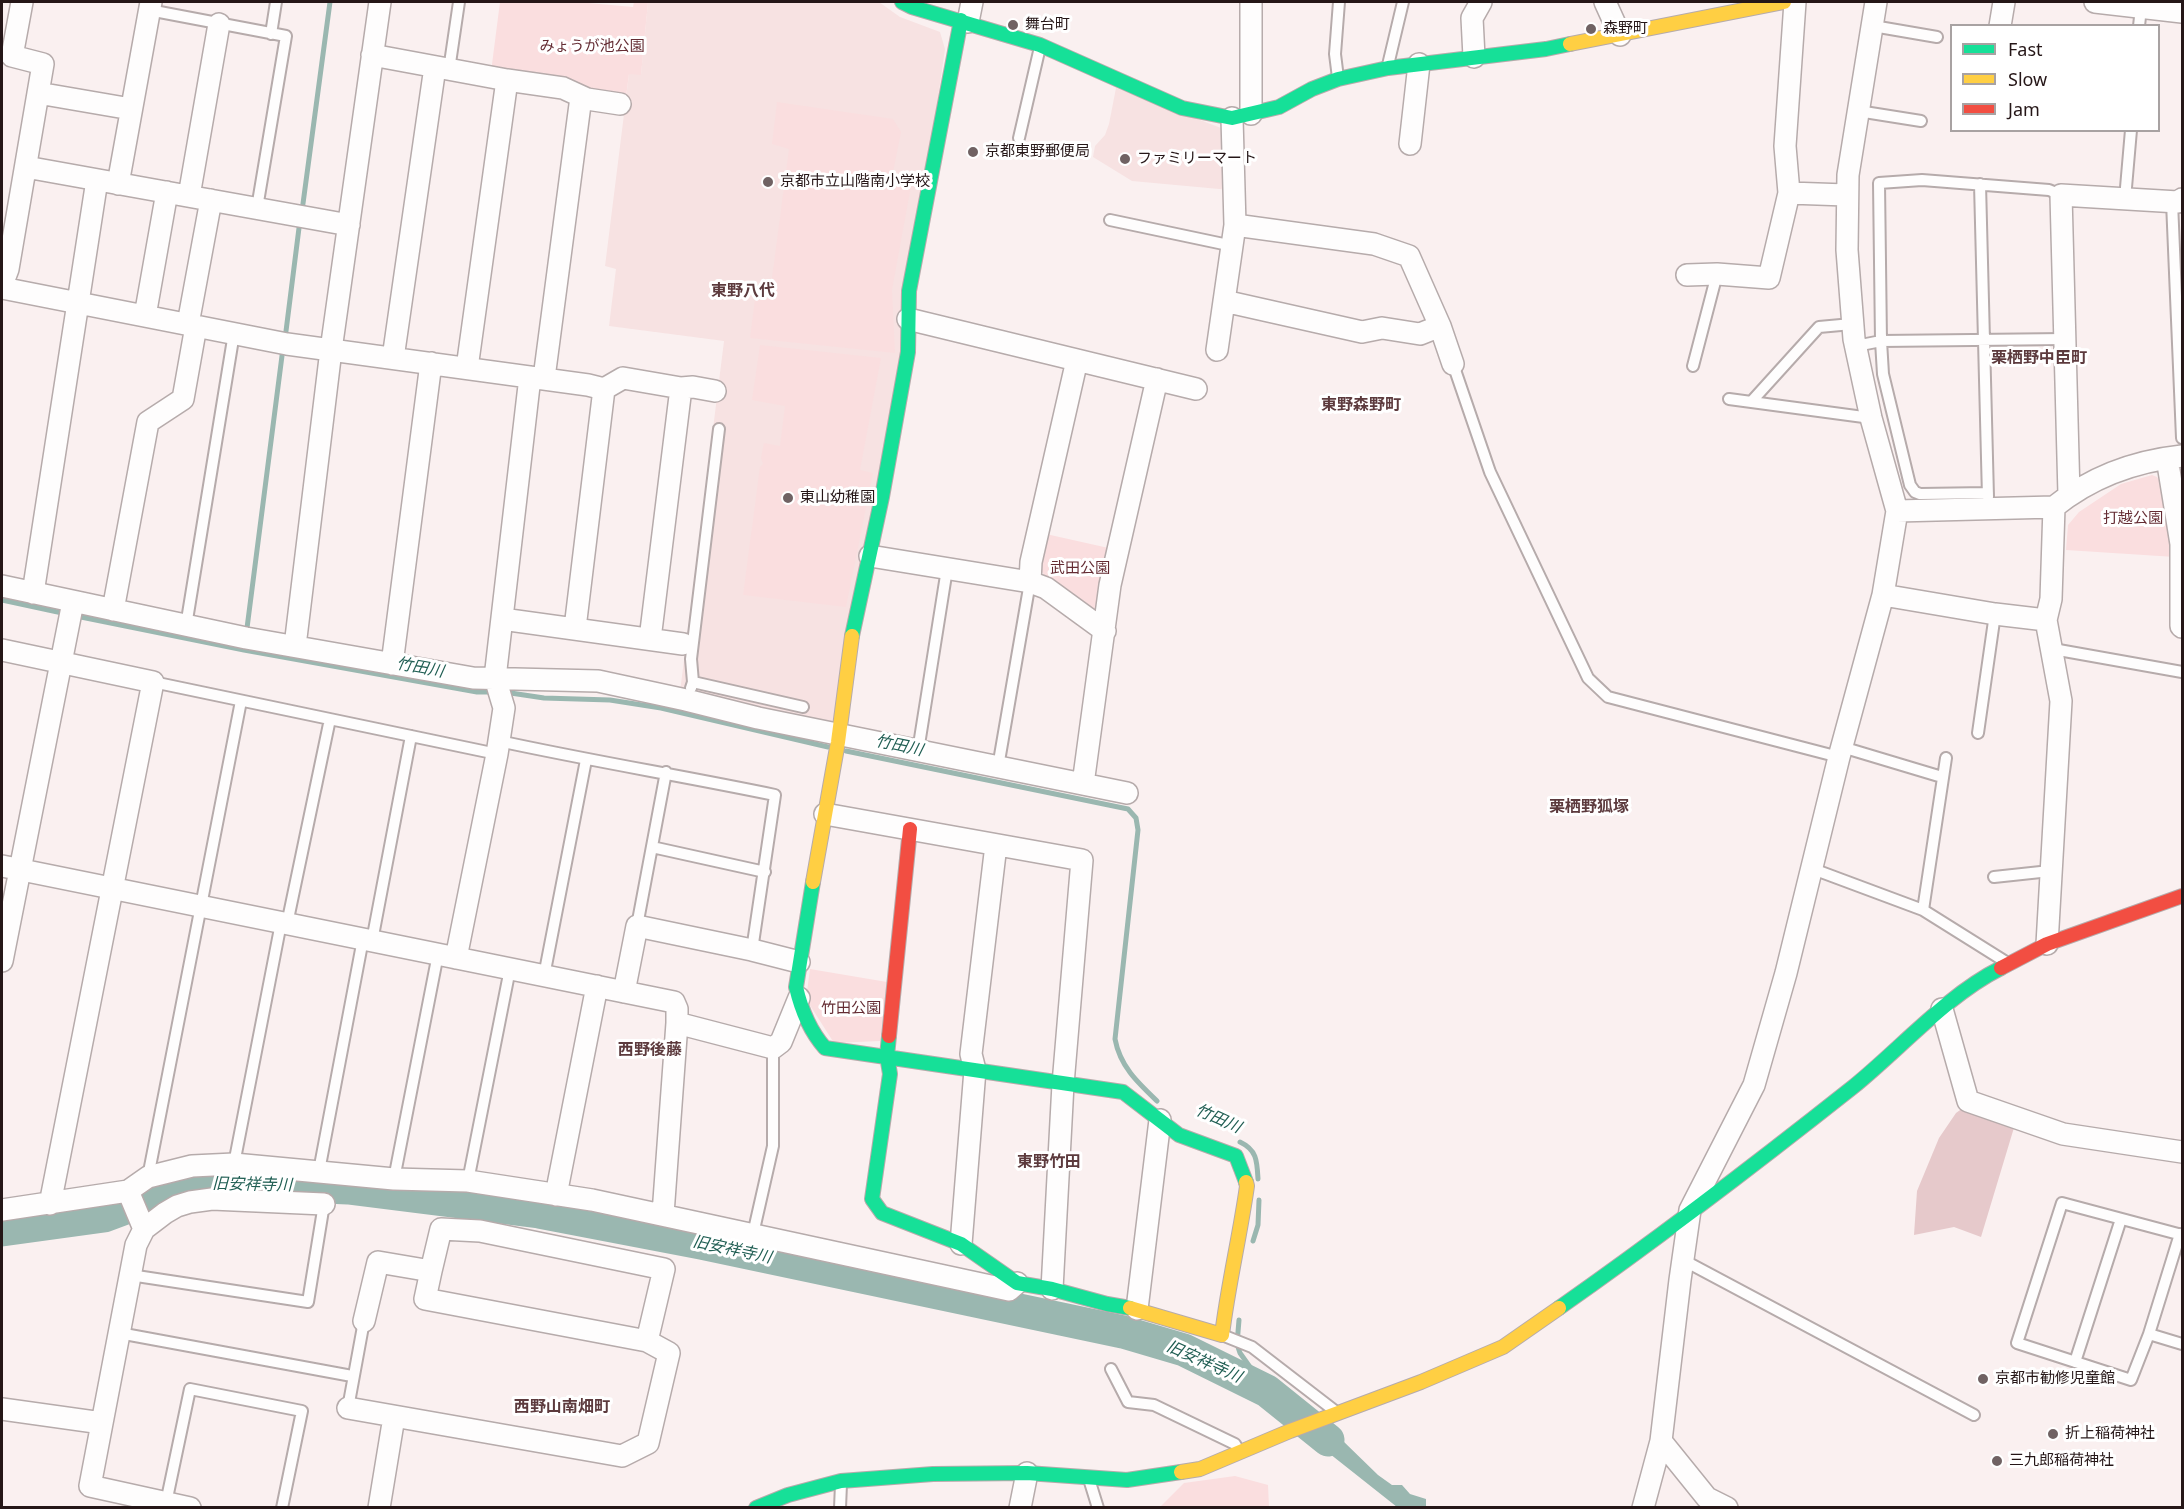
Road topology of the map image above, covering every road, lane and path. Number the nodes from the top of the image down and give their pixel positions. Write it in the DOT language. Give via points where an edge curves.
graph roads {
  1 [pos="22,2"];
  2 [pos="276,2"];
  3 [pos="380,2"];
  4 [pos="459,2"];
  5 [pos="902,2"];
  6 [pos="1251,2"];
  7 [pos="1339,2"];
  8 [pos="1403,2"];
  9 [pos="1481,2"];
  10 [pos="1605,2"];
  11 [pos="1784,2"];
  12 [pos="1795,2"];
  13 [pos="1876,2"];
  14 [pos="2004,2"];
  15 [pos="2095,2"];
  16 [pos="150,6"];
  17 [pos="1694,11"];
  18 [pos="2151,11"];
  19 [pos="2182,12"];
  20 [pos="967,14"];
  21 [pos="219,24"];
  22 [pos="2000,24"];
  23 [pos="1873,26"];
  24 [pos="271,34"];
  25 [pos="1620,35"];
  26 [pos="1937,37"];
  27 [pos="1040,45"];
  28 [pos="372,55"];
  29 [pos="1474,57"];
  30 [pos="1419,64"];
  31 [pos="442,68"];
  32 [pos="1388,68"];
  33 [pos="1338,78"];
  34 [pos="507,80"];
  35 [pos="38,93"];
  36 [pos="581,97"];
  37 [pos="620,104"];
  38 [pos="131,109"];
  39 [pos="1858,111"];
  40 [pos="1241,116"];
  41 [pos="1921,121"];
  42 [pos="2131,132"];
  43 [pos="1019,138"];
  44 [pos="1410,144"];
  45 [pos="26,167"];
  46 [pos="107,182"];
  47 [pos="1980,184"];
  48 [pos="166,192"];
  49 [pos="1789,193"];
  50 [pos="1846,195"];
  51 [pos="2061,195"];
  52 [pos="189,196"];
  53 [pos="2126,199"];
  54 [pos="211,200"];
  55 [pos="2177,200"];
  56 [pos="256,208"];
  57 [pos="1110,220"];
  58 [pos="349,225"];
  59 [pos="1234,225"];
  60 [pos="1233,246"];
  61 [pos="1717,274"];
  62 [pos="1688,275"];
  63 [pos="2,286"];
  64 [pos="1224,301"];
  65 [pos="78,304"];
  66 [pos="145,316"];
  67 [pos="908,320"];
  68 [pos="1852,324"];
  69 [pos="192,325"];
  70 [pos="1440,326"];
  71 [pos="234,333"];
  72 [pos="2065,339"];
  73 [pos="1881,341"];
  74 [pos="1984,341"];
  75 [pos="1856,346"];
  76 [pos="331,350"];
  77 [pos="1217,350"];
  78 [pos="393,358"];
  79 [pos="1077,360"];
  80 [pos="431,363"];
  81 [pos="1453,364"];
  82 [pos="1693,366"];
  83 [pos="467,368"];
  84 [pos="537,378"];
  85 [pos="1157,380"];
  86 [pos="681,388"];
  87 [pos="604,389"];
  88 [pos="1196,389"];
  89 [pos="715,391"];
  90 [pos="1729,399"];
  91 [pos="1751,402"];
  92 [pos="1871,418"];
  93 [pos="719,429"];
  94 [pos="2182,438"];
  95 [pos="2175,457"];
  96 [pos="1988,501"];
  97 [pos="2062,501"];
  98 [pos="1897,511"];
  99 [pos="870,556"];
  100 [pos="947,569"];
  101 [pos="1030,582"];
  102 [pos="2,586"];
  103 [pos="33,593"];
  104 [pos="1882,594"];
  105 [pos="72,610"];
  106 [pos="112,610"];
  107 [pos="1995,614"];
  108 [pos="502,620"];
  109 [pos="2046,620"];
  110 [pos="186,626"];
  111 [pos="2182,627"];
  112 [pos="575,628"];
  113 [pos="1105,631"];
  114 [pos="650,639"];
  115 [pos="683,644"];
  116 [pos="295,646"];
  117 [pos="2053,649"];
  118 [pos="2,650"];
  119 [pos="61,663"];
  120 [pos="392,664"];
  121 [pos="2182,672"];
  122 [pos="153,682"];
  123 [pos="690,691"];
  124 [pos="499,692"];
  125 [pos="241,701"];
  126 [pos="803,706"];
  127 [pos="330,719"];
  128 [pos="1978,733"];
  129 [pos="411,736"];
  130 [pos="839,738"];
  131 [pos="498,748"];
  132 [pos="918,752"];
  133 [pos="1841,752"];
  134 [pos="1946,758"];
  135 [pos="586,760"];
  136 [pos="998,766"];
  137 [pos="666,772"];
  138 [pos="1942,777"];
  139 [pos="1083,784"];
  140 [pos="1127,793"];
  141 [pos="825,814"];
  142 [pos="910,829"];
  143 [pos="996,845"];
  144 [pos="652,847"];
  145 [pos="11,868"];
  146 [pos="1813,869"];
  147 [pos="2050,871"];
  148 [pos="765,872"];
  149 [pos="1994,877"];
  150 [pos="113,889"];
  151 [pos="2182,897"];
  152 [pos="201,907"];
  153 [pos="1923,910"];
  154 [pos="284,923"];
  155 [pos="637,926"];
  156 [pos="367,940"];
  157 [pos="2047,944"];
  158 [pos="752,950"];
  159 [pos="447,956"];
  160 [pos="2,961"];
  161 [pos="799,962"];
  162 [pos="2007,963"];
  163 [pos="510,969"];
  164 [pos="544,976"];
  165 [pos="597,987"];
  166 [pos="624,992"];
  167 [pos="799,998"];
  168 [pos="1942,1009"];
  169 [pos="677,1023"];
  170 [pos="773,1048"];
  171 [pos="887,1056"];
  172 [pos="975,1070"];
  173 [pos="1064,1084"];
  174 [pos="1160,1120"];
  175 [pos="2182,1152"];
  176 [pos="234,1164"];
  177 [pos="319,1171"];
  178 [pos="148,1177"];
  179 [pos="394,1179"];
  180 [pos="468,1181"];
  181 [pos="129,1193"];
  182 [pos="556,1195"];
  183 [pos="50,1204"];
  184 [pos="324,1204"];
  185 [pos="2,1209"];
  186 [pos="1690,1210"];
  187 [pos="663,1214"];
  188 [pos="2121,1219"];
  189 [pos="142,1222"];
  190 [pos="753,1234"];
  191 [pos="2181,1235"];
  192 [pos="961,1244"];
  193 [pos="1683,1260"];
  194 [pos="431,1271"];
  195 [pos="130,1275"];
  196 [pos="1017,1283"];
  197 [pos="1052,1289"];
  198 [pos="1137,1309"];
  199 [pos="364,1321"];
  200 [pos="119,1333"];
  201 [pos="2149,1334"];
  202 [pos="1226,1336"];
  203 [pos="647,1341"];
  204 [pos="2182,1344"];
  205 [pos="2075,1362"];
  206 [pos="1110,1370"];
  207 [pos="352,1376"];
  208 [pos="348,1408"];
  209 [pos="2,1409"];
  210 [pos="1338,1413"];
  211 [pos="1974,1415"];
  212 [pos="394,1417"];
  213 [pos="102,1423"];
  214 [pos="1661,1442"];
  215 [pos="1240,1452"];
  216 [pos="1027,1473"];
  217 [pos="1089,1477"];
  218 [pos="841,1481"];
  219 [pos="788,1501"];
  220 [pos="166,1503"];
  221 [pos="190,1508"];
  222 [pos="282,1508"];
  223 [pos="379,1508"];
  224 [pos="756,1508"];
  225 [pos="840,1508"];
  226 [pos="1020,1508"];
  227 [pos="1098,1508"];
  228 [pos="1643,1508"];
  229 [pos="1727,1508"];
  1 -- 35 [label="street" via="12,56 43,64"];
  2 -- 24 [label="lane"];
  3 -- 28 [label="street"];
  4 -- 31 [label="lane"];
  5 -- 20 [label="street" via="912,7"];
  6 -- 40 [label="street"];
  7 -- 33 [label="lane" via="1335,54"];
  8 -- 32 [label="lane"];
  9 -- 29 [label="street" via="1472,18"];
  10 -- 25 [label="street"];
  11 -- 17 [label="street"];
  12 -- 49 [label="street" via="1785,146"];
  13 -- 23 [label="street"];
  14 -- 22 [label="street"];
  15 -- 18 [label="street"];
  16 -- 21 [label="lane"];
  16 -- 38 [label="street"];
  17 -- 25 [label="street"];
  18 -- 19 [label="street"];
  20 -- 27 [label="street"];
  20 -- 67 [label="street" via="909,291"];
  21 -- 24 [label="lane"];
  21 -- 52 [label="street"];
  23 -- 26 [label="lane"];
  23 -- 39 [label="street"];
  24 -- 56 [label="lane" via="286,36"];
  25 -- 29 [label="street"];
  27 -- 40 [label="street" via="1182,108"];
  27 -- 43 [label="lane"];
  28 -- 31 [label="street"];
  28 -- 58 [label="street"];
  29 -- 30 [label="street"];
  30 -- 32 [label="street"];
  30 -- 44 [label="street"];
  31 -- 34 [label="street"];
  31 -- 78 [label="street"];
  32 -- 33 [label="street"];
  33 -- 40 [label="street" via="1279,107"];
  34 -- 36 [label="street" via="563,88"];
  34 -- 83 [label="street"];
  35 -- 38 [label="street"];
  35 -- 45 [label="street"];
  36 -- 37 [label="street"];
  36 -- 84 [label="street"];
  38 -- 46 [label="street"];
  39 -- 41 [label="lane"];
  39 -- 50 [label="street"];
  40 -- 59 [label="street"];
  42 -- 53 [label="lane"];
  45 -- 46 [label="street"];
  45 -- 63 [label="street"];
  46 -- 48 [label="street"];
  46 -- 65 [label="street"];
  47 -- 51 [label="lane" via="2049,190"];
  47 -- 73 [label="lane" via="1922,180 1879,183"];
  47 -- 74 [label="lane"];
  48 -- 52 [label="street"];
  48 -- 66 [label="street"];
  49 -- 50 [label="street"];
  49 -- 61 [label="street" via="1769,278"];
  50 -- 68 [label="street"];
  51 -- 53 [label="street"];
  51 -- 72 [label="street"];
  52 -- 54 [label="street"];
  53 -- 55 [label="street"];
  54 -- 56 [label="street"];
  54 -- 69 [label="street"];
  55 -- 94 [label="lane"];
  56 -- 58 [label="street"];
  57 -- 60 [label="lane"];
  58 -- 76 [label="street"];
  59 -- 60 [label="street"];
  59 -- 70 [label="street" via="1374,244 1409,256"];
  60 -- 64 [label="street"];
  61 -- 62 [label="street"];
  61 -- 82 [label="lane"];
  63 -- 65 [label="street"];
  64 -- 70 [label="street" via="1362,332 1382,328 1420,334"];
  64 -- 77 [label="street"];
  65 -- 66 [label="street"];
  65 -- 103 [label="street"];
  66 -- 69 [label="street"];
  67 -- 79 [label="street"];
  67 -- 99 [label="street" via="908,352"];
  68 -- 75 [label="street"];
  68 -- 91 [label="lane" via="1819,327"];
  69 -- 71 [label="street"];
  69 -- 106 [label="street" via="183,399 147,422"];
  70 -- 81 [label="street"];
  71 -- 76 [label="street"];
  71 -- 110 [label="lane"];
  72 -- 74 [label="lane"];
  72 -- 97 [label="street"];
  73 -- 74 [label="lane"];
  73 -- 75 [label="lane"];
  73 -- 96 [label="lane" via="1883,374 1910,485 1920,494"];
  74 -- 96 [label="lane"];
  75 -- 92 [label="street"];
  76 -- 78 [label="street"];
  76 -- 116 [label="street"];
  78 -- 80 [label="street"];
  79 -- 85 [label="street"];
  79 -- 101 [label="street" via="1031,562"];
  80 -- 83 [label="street"];
  80 -- 120 [label="street"];
  81 -- 133 [label="lane" via="1490,472 1588,678 1608,697"];
  83 -- 84 [label="street"];
  84 -- 87 [label="street"];
  84 -- 108 [label="street"];
  85 -- 88 [label="street"];
  85 -- 113 [label="street" via="1110,585"];
  86 -- 87 [label="street" via="623,378"];
  86 -- 89 [label="street"];
  86 -- 114 [label="street"];
  87 -- 112 [label="street"];
  90 -- 91 [label="lane"];
  91 -- 92 [label="lane"];
  92 -- 98 [label="street"];
  93 -- 123 [label="lane"];
  95 -- 97 [label="street" via="2152,459 2113,472"];
  95 -- 111 [label="street"];
  96 -- 97 [label="street"];
  96 -- 98 [label="street"];
  97 -- 109 [label="street"];
  98 -- 104 [label="street"];
  99 -- 100 [label="street"];
  99 -- 130 [label="street" via="852,638"];
  100 -- 101 [label="street"];
  100 -- 132 [label="lane"];
  101 -- 113 [label="street" via="1046,588"];
  101 -- 136 [label="lane"];
  102 -- 103 [label="street"];
  103 -- 105 [label="street"];
  104 -- 107 [label="street"];
  104 -- 133 [label="street"];
  105 -- 106 [label="street"];
  105 -- 119 [label="street"];
  106 -- 110 [label="street"];
  107 -- 109 [label="street"];
  107 -- 128 [label="lane"];
  108 -- 112 [label="street"];
  108 -- 124 [label="street"];
  109 -- 117 [label="street"];
  110 -- 116 [label="street"];
  112 -- 114 [label="street"];
  113 -- 139 [label="street"];
  114 -- 115 [label="street"];
  116 -- 120 [label="street"];
  117 -- 121 [label="lane"];
  117 -- 147 [label="street" via="2061,701"];
  118 -- 119 [label="street"];
  119 -- 122 [label="street"];
  119 -- 145 [label="street"];
  120 -- 124 [label="street" via="473,678"];
  122 -- 125 [label="lane"];
  122 -- 150 [label="street"];
  123 -- 124 [label="street" via="598,681"];
  123 -- 126 [label="lane"];
  123 -- 130 [label="street" via="758,718"];
  124 -- 131 [label="street"];
  125 -- 127 [label="lane"];
  125 -- 152 [label="lane"];
  127 -- 129 [label="lane"];
  127 -- 154 [label="lane"];
  129 -- 131 [label="lane"];
  129 -- 156 [label="lane"];
  130 -- 132 [label="street"];
  130 -- 141 [label="street"];
  131 -- 135 [label="lane"];
  131 -- 159 [label="street"];
  132 -- 136 [label="street"];
  133 -- 138 [label="lane"];
  133 -- 146 [label="street"];
  134 -- 138 [label="lane"];
  135 -- 137 [label="lane"];
  135 -- 164 [label="lane"];
  136 -- 139 [label="street"];
  137 -- 144 [label="lane"];
  137 -- 148 [label="lane" via="775,795"];
  138 -- 153 [label="lane"];
  139 -- 140 [label="street"];
  141 -- 142 [label="street"];
  141 -- 161 [label="street"];
  142 -- 143 [label="street"];
  142 -- 171 [label="street"];
  143 -- 172 [label="street" via="971,1054"];
  143 -- 173 [label="street" via="1082,860"];
  144 -- 148 [label="lane"];
  144 -- 155 [label="lane"];
  145 -- 150 [label="street"];
  145 -- 160 [label="street"];
  146 -- 153 [label="lane"];
  146 -- 186 [label="street" via="1754,1085"];
  147 -- 149 [label="lane"];
  147 -- 157 [label="street"];
  148 -- 158 [label="lane"];
  150 -- 152 [label="street"];
  150 -- 183 [label="street"];
  151 -- 157 [label="street"];
  152 -- 154 [label="street"];
  152 -- 178 [label="lane"];
  153 -- 162 [label="lane"];
  154 -- 156 [label="street"];
  154 -- 176 [label="lane"];
  155 -- 158 [label="street"];
  155 -- 166 [label="street"];
  156 -- 159 [label="street"];
  156 -- 177 [label="lane"];
  157 -- 162 [label="street"];
  158 -- 161 [label="street"];
  159 -- 163 [label="street"];
  159 -- 179 [label="lane"];
  161 -- 167 [label="street"];
  162 -- 168 [label="street"];
  163 -- 164 [label="street"];
  163 -- 180 [label="lane"];
  164 -- 165 [label="street"];
  165 -- 166 [label="street"];
  165 -- 182 [label="street"];
  166 -- 169 [label="street" via="674,1002"];
  167 -- 170 [label="street" via="782,1042"];
  167 -- 171 [label="street" via="815,1037 825,1048"];
  168 -- 175 [label="street" via="1968,1101 2063,1134"];
  168 -- 186 [label="street" via="1854,1086"];
  169 -- 170 [label="street"];
  169 -- 187 [label="street"];
  170 -- 190 [label="lane" via="773,1146"];
  171 -- 172 [label="street"];
  171 -- 192 [label="street" via="890,1074 872,1199 882,1213"];
  172 -- 173 [label="street"];
  172 -- 192 [label="street"];
  173 -- 174 [label="street" via="1124,1092"];
  173 -- 197 [label="street"];
  174 -- 198 [label="street"];
  174 -- 202 [label="street" via="1179,1135 1236,1156 1247,1186 1227,1293"];
  176 -- 177 [label="street"];
  176 -- 178 [label="street" via="192,1166"];
  177 -- 179 [label="street"];
  178 -- 181 [label="street"];
  179 -- 180 [label="street"];
  180 -- 182 [label="street"];
  181 -- 183 [label="street"];
  181 -- 189 [label="street"];
  182 -- 187 [label="street"];
  183 -- 185 [label="street"];
  184 -- 189 [label="street" via="212,1199 177,1206"];
  184 -- 195 [label="lane" via="308,1302"];
  186 -- 193 [label="street"];
  186 -- 210 [label="street" via="1503,1347"];
  187 -- 190 [label="street"];
  188 -- 191 [label="lane"];
  188 -- 205 [label="lane"];
  188 -- 205 [label="lane" via="2062,1203 2017,1343"];
  189 -- 195 [label="street"];
  190 -- 196 [label="street" via="1009,1290"];
  191 -- 201 [label="lane"];
  192 -- 196 [label="street"];
  193 -- 211 [label="lane"];
  193 -- 214 [label="street"];
  194 -- 199 [label="street" via="378,1262"];
  194 -- 203 [label="street" via="426,1299"];
  194 -- 203 [label="street" via="441,1229 480,1231 664,1269"];
  195 -- 200 [label="street"];
  196 -- 197 [label="street"];
  197 -- 198 [label="street"];
  198 -- 202 [label="street"];
  199 -- 207 [label="lane"];
  200 -- 207 [label="lane"];
  200 -- 213 [label="street"];
  201 -- 204 [label="lane"];
  201 -- 205 [label="lane" via="2131,1380"];
  202 -- 210 [label="lane" via="1252,1347"];
  203 -- 212 [label="street" via="669,1353 648,1443 621,1456"];
  206 -- 215 [label="lane" via="1128,1402 1172,1413 1236,1444"];
  207 -- 208 [label="lane"];
  208 -- 212 [label="street"];
  209 -- 213 [label="street"];
  210 -- 215 [label="street"];
  212 -- 223 [label="street"];
  213 -- 220 [label="street" via="90,1486"];
  214 -- 228 [label="street"];
  214 -- 229 [label="street" via="1707,1498"];
  215 -- 217 [label="street" via="1200,1469 1127,1480"];
  216 -- 217 [label="street"];
  216 -- 218 [label="street" via="933,1474"];
  216 -- 226 [label="street"];
  217 -- 227 [label="lane"];
  218 -- 219 [label="street"];
  218 -- 225 [label="lane"];
  219 -- 224 [label="street"];
  220 -- 221 [label="street"];
  220 -- 222 [label="lane" via="190,1389 302,1411"];
}
